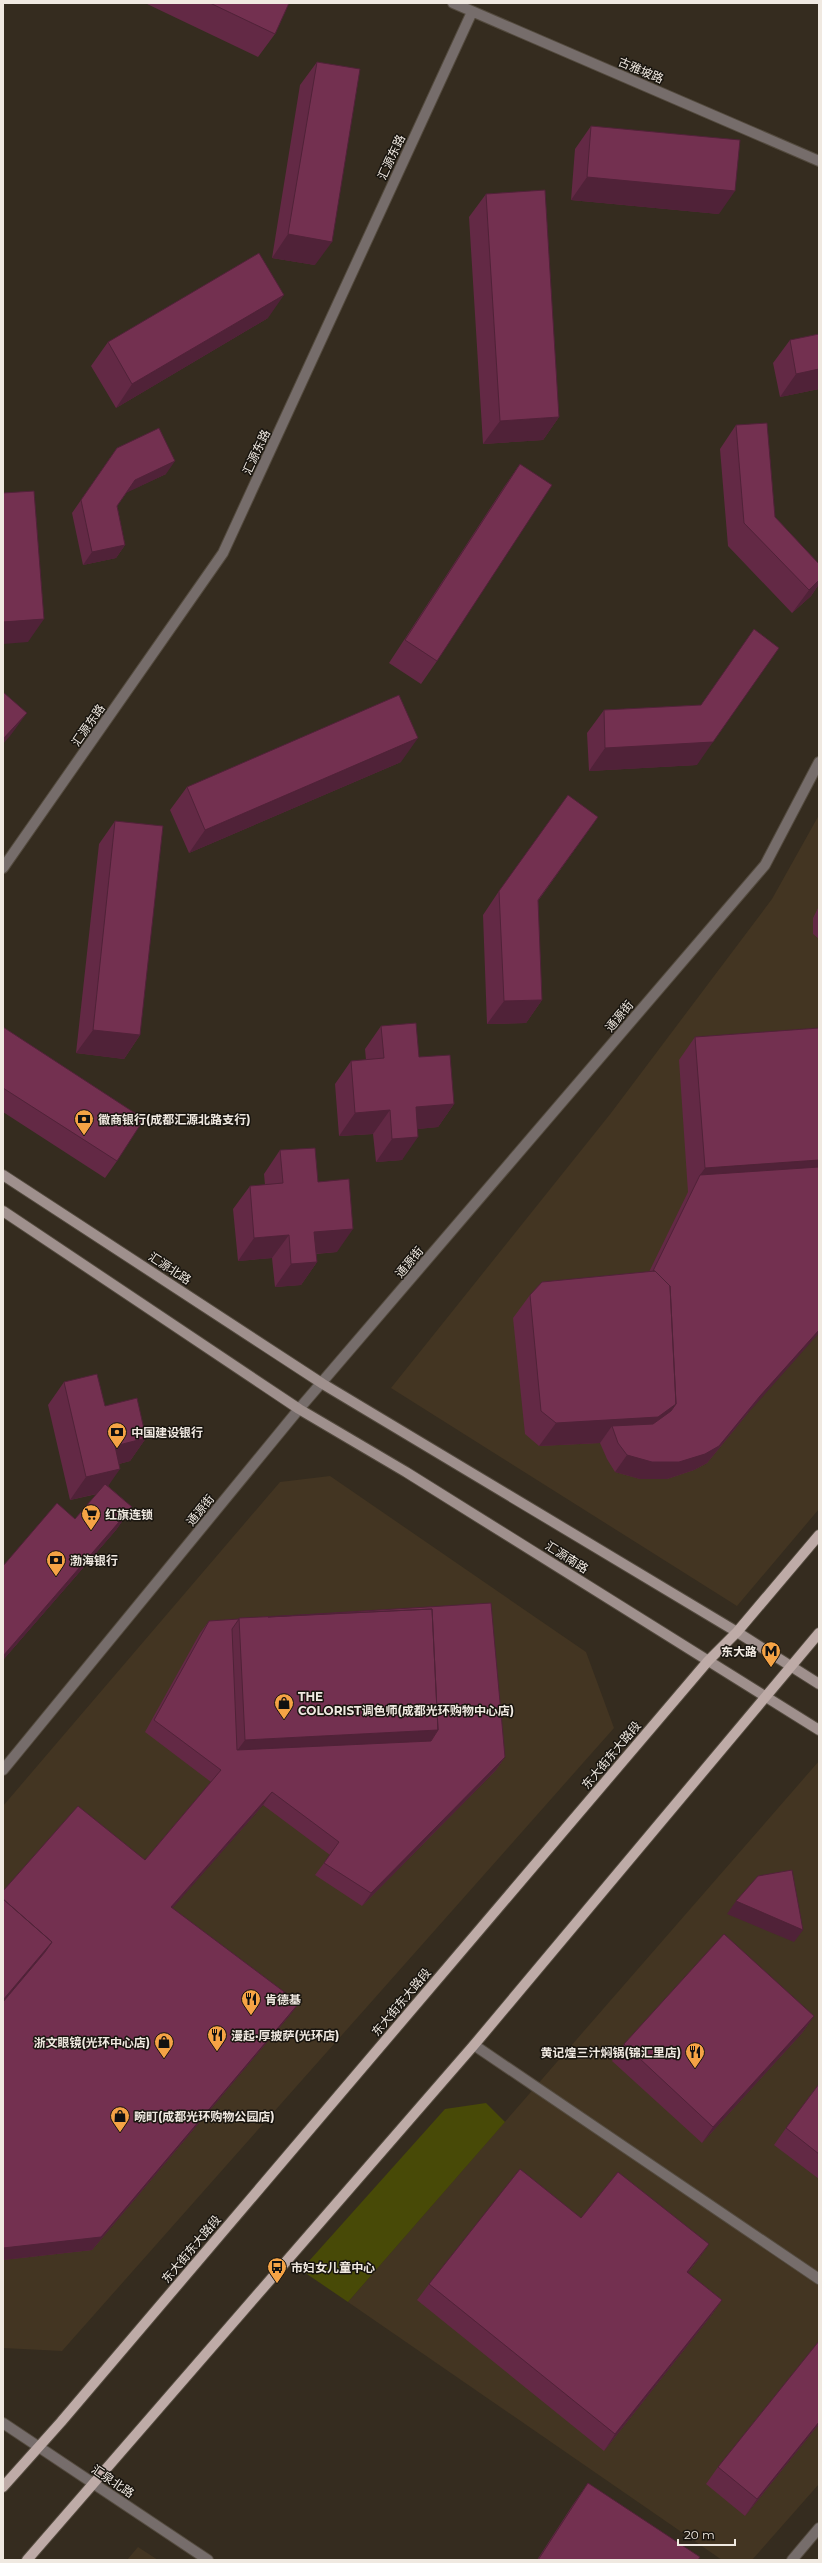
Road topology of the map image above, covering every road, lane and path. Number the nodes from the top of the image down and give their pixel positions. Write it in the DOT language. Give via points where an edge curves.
graph roads {
  1 [pos="453,3"];
  2 [pos="472,12"];
  3 [pos="819,161"];
  4 [pos="819,762"];
  5 [pos="3,868"];
  6 [pos="3,1175"];
  7 [pos="3,1211"];
  8 [pos="322,1384"];
  9 [pos="299,1409"];
  10 [pos="819,1535"];
  11 [pos="737,1632"];
  12 [pos="819,1633"];
  13 [pos="708,1661"];
  14 [pos="791,1667"];
  15 [pos="819,1684"];
  16 [pos="766,1697"];
  17 [pos="819,1730"];
  18 [pos="3,1770"];
  19 [pos="474,2045"];
  20 [pos="819,2278"];
  21 [pos="3,2423"];
  22 [pos="38,2446"];
  23 [pos="93,2483"];
  24 [pos="3,2487"];
  25 [pos="819,2528"];
  26 [pos="27,2560"];
  27 [pos="208,2560"];
  28 [pos="792,2560"];
  1 -- 2 [label="street, 古雅坡路"];
  2 -- 3 [label="street, 古雅坡路"];
  2 -- 5 [label="street, 汇源东路" via="224,553"];
  4 -- 8 [label="street, 通源街" via="765,865"];
  6 -- 8 [label="street, 汇源北路"];
  7 -- 9 [label="street"];
  8 -- 9 [label="street, 通源街"];
  8 -- 11 [label="street, 汇源南路"];
  9 -- 13 [label="street, 汇源南路" via="406,1472"];
  9 -- 18 [label="street, 通源街"];
  10 -- 11 [label="main road, 东大街东大路段"];
  11 -- 13 [label="main road, 东大街东大路段"];
  11 -- 14 [label="street, 汇源南路"];
  12 -- 14 [label="main road"];
  13 -- 16 [label="street, 汇源南路"];
  13 -- 22 [label="main road, 东大街东大路段"];
  14 -- 15 [label="street, 汇源南路"];
  14 -- 16 [label="main road"];
  16 -- 17 [label="street, 汇源南路"];
  16 -- 19 [label="main road"];
  19 -- 20 [label="street"];
  19 -- 23 [label="main road"];
  21 -- 22 [label="street, 汇泉北路"];
  22 -- 23 [label="street, 汇泉北路"];
  22 -- 24 [label="main road, 东大街东大路段"];
  23 -- 26 [label="main road"];
  23 -- 27 [label="street, 汇泉北路"];
  25 -- 28 [label="street"];
}
